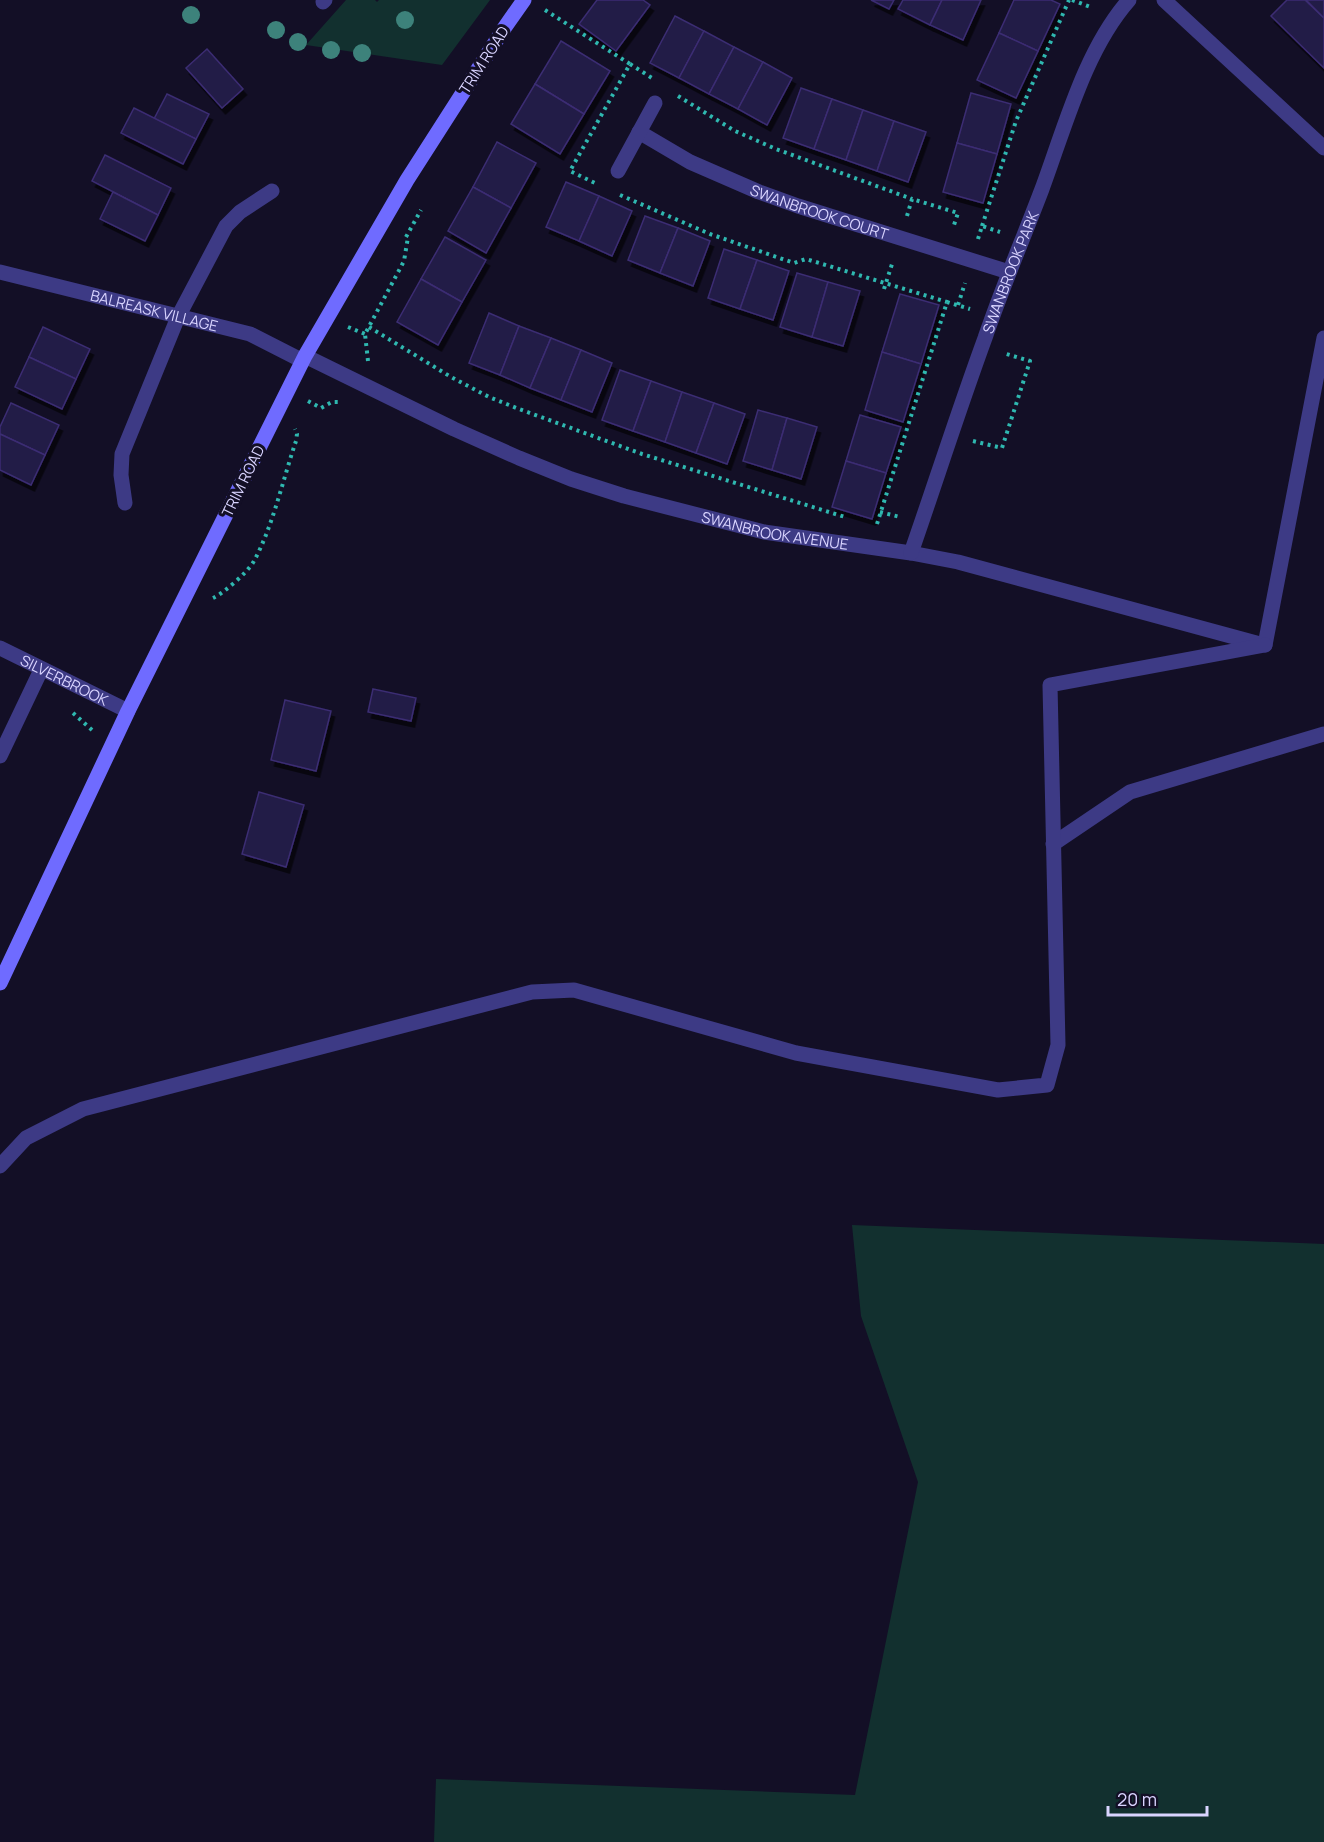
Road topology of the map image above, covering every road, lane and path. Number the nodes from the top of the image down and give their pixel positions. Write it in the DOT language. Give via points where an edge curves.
graph roads {
  1 [pos="524,0"];
  2 [pos="1069,0"];
  3 [pos="1129,0"];
  4 [pos="1164,0"];
  5 [pos="630,64"];
  6 [pos="658,83"];
  7 [pos="678,96"];
  8 [pos="655,103"];
  9 [pos="639,132"];
  10 [pos="1324,148"];
  11 [pos="618,171"];
  12 [pos="272,190"];
  13 [pos="912,199"];
  14 [pos="982,226"];
  15 [pos="408,237"];
  16 [pos="0,272"];
  17 [pos="1009,272"];
  18 [pos="992,316"];
  19 [pos="178,317"];
  20 [pos="369,327"];
  21 [pos="357,331"];
  22 [pos="365,334"];
  23 [pos="1324,338"];
  24 [pos="304,358"];
  25 [pos="366,368"];
  26 [pos="341,402"];
  27 [pos="314,404"];
  28 [pos="297,434"];
  29 [pos="125,503"];
  30 [pos="853,519"];
  31 [pos="876,526"];
  32 [pos="911,553"];
  33 [pos="182,602"];
  34 [pos="1265,645"];
  35 [pos="0,648"];
  36 [pos="41,670"];
  37 [pos="62,680"];
  38 [pos="128,711"];
  39 [pos="94,733"];
  40 [pos="1324,734"];
  41 [pos="0,756"];
  42 [pos="1053,844"];
  43 [pos="0,983"];
  44 [pos="0,1166"];
  1 -- 24 [label="main road, TRIM ROAD" via="407,180"];
  2 -- 14 [label="path" via="1016,121"];
  3 -- 17 [label="street, SWANBROOK PARK" via="1113,20 1089,67"];
  4 -- 10 [label="street"];
  5 -- 6 [label="path"];
  7 -- 13 [label="path" via="735,131"];
  8 -- 9 [label="street"];
  9 -- 11 [label="street"];
  9 -- 17 [label="street, SWANBROOK COURT" via="690,162 759,192"];
  12 -- 19 [label="street" via="226,226"];
  15 -- 20 [label="path" via="404,261"];
  16 -- 19 [label="street, BALREASK VILLAGE"];
  17 -- 18 [label="street, SWANBROOK PARK"];
  18 -- 31 [label="path" via="947,302"];
  18 -- 32 [label="street, SWANBROOK PARK"];
  19 -- 24 [label="street, BALREASK VILLAGE" via="250,334"];
  19 -- 29 [label="street" via="122,454"];
  20 -- 22 [label="path"];
  20 -- 30 [label="path" via="451,377 519,409 642,454"];
  21 -- 22 [label="path"];
  22 -- 25 [label="path"];
  23 -- 34 [label="street"];
  24 -- 32 [label="street, SWANBROOK AVENUE" via="571,479 764,532"];
  24 -- 33 [label="main road, TRIM ROAD"];
  26 -- 27 [label="path" via="321,408"];
  28 -- 33 [label="path" via="253,564 215,597"];
  32 -- 34 [label="street, SWANBROOK AVENUE" via="958,562"];
  33 -- 38 [label="main road, TRIM ROAD"];
  34 -- 42 [label="street" via="1050,685"];
  35 -- 36 [label="street, SILVERBROOK"];
  36 -- 37 [label="street, SILVERBROOK"];
  36 -- 41 [label="street"];
  37 -- 38 [label="street, SILVERBROOK"];
  37 -- 39 [label="path" via="54,695"];
  38 -- 43 [label="main road, TRIM ROAD"];
  40 -- 42 [label="street" via="1130,792"];
  42 -- 44 [label="street" via="1058,1045 1047,1085 998,1089 796,1053 574,990 532,992 83,1109 26,1138"];
}
